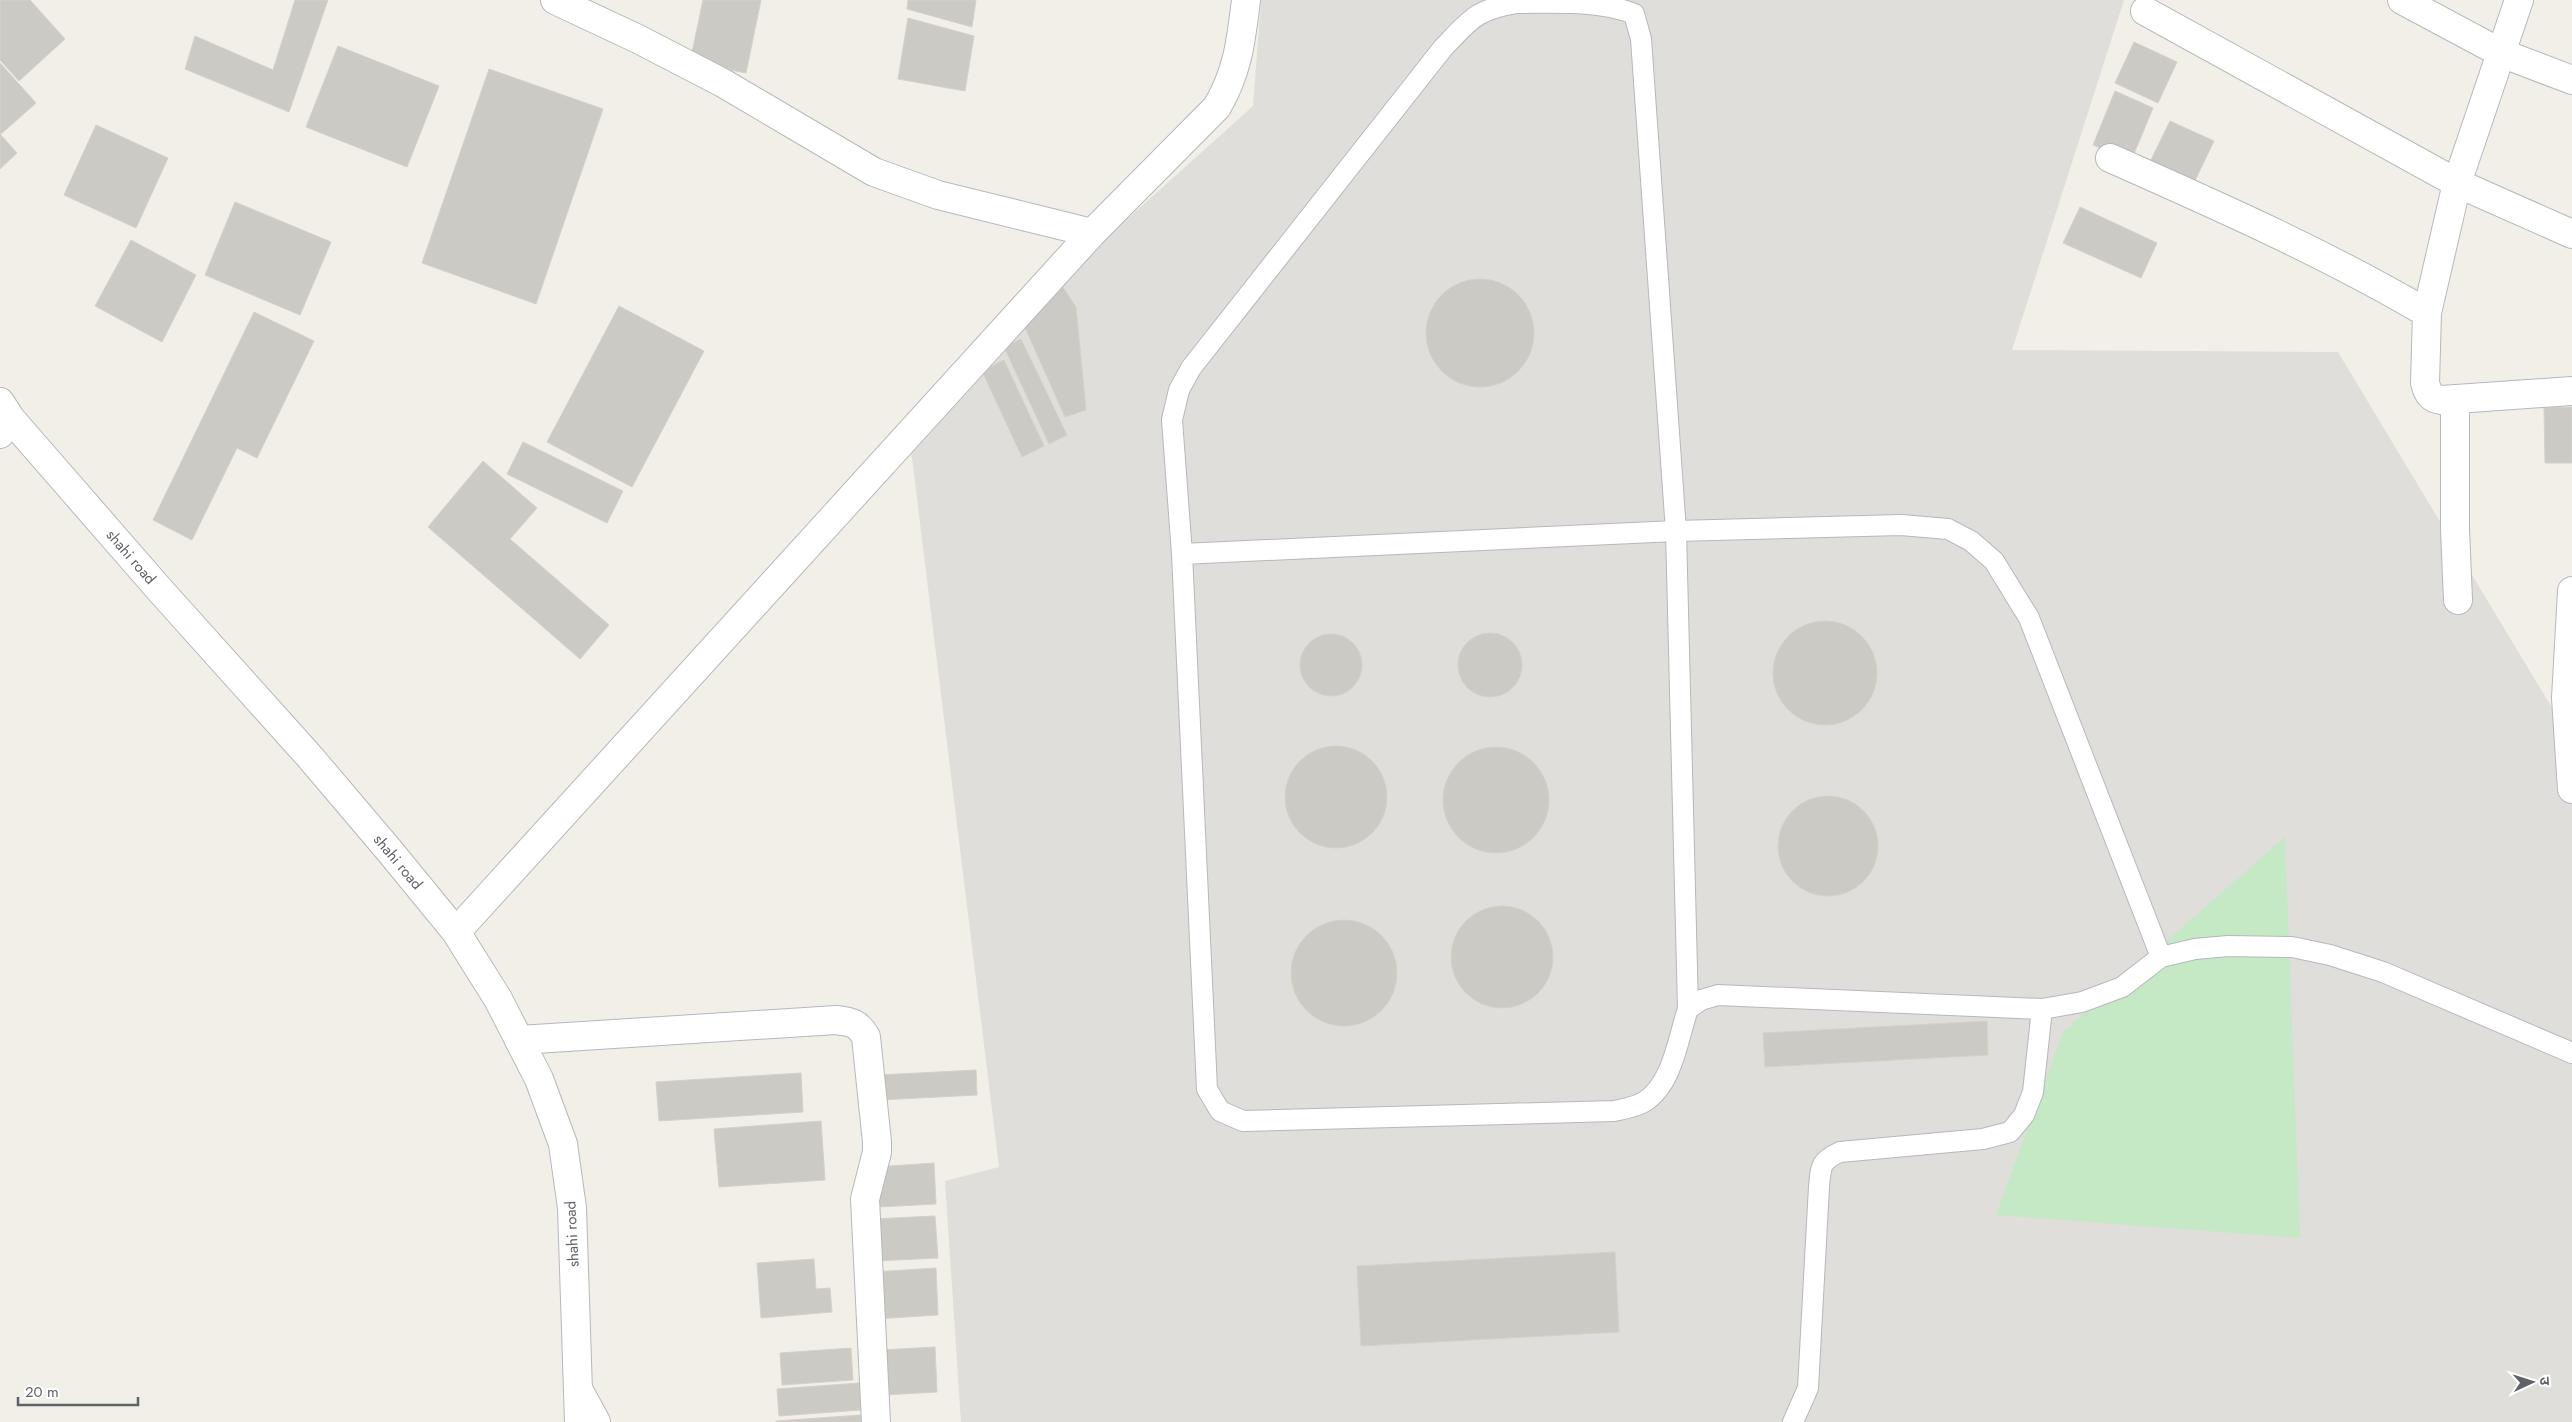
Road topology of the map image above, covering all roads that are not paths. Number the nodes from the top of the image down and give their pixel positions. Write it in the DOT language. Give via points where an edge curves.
graph roads {
  1 [pos="555,0"];
  2 [pos="1246,0"];
  3 [pos="2402,0"];
  4 [pos="2519,0"];
  5 [pos="2145,11"];
  6 [pos="2501,53"];
  7 [pos="2572,80"];
  8 [pos="2110,158"];
  9 [pos="2457,184"];
  10 [pos="1092,233"];
  11 [pos="2572,234"];
  12 [pos="2427,313"];
  13 [pos="2572,391"];
  14 [pos="2456,399"];
  15 [pos="4,418"];
  16 [pos="1676,531"];
  17 [pos="1182,554"];
  18 [pos="2572,591"];
  19 [pos="2458,600"];
  20 [pos="2572,789"];
  21 [pos="456,932"];
  22 [pos="2161,957"];
  23 [pos="1688,1009"];
  24 [pos="2042,1009"];
  25 [pos="519,1040"];
  26 [pos="2572,1053"];
  27 [pos="578,1389"];
  28 [pos="579,1422"];
  29 [pos="596,1422"];
  30 [pos="876,1422"];
  31 [pos="1793,1422"];
  1 -- 10 [label="street" via="724,83 874,172 938,195"];
  2 -- 10 [label="street" via="1239,57 1229,86 1217,107"];
  3 -- 6 [label="street"];
  4 -- 6 [label="street"];
  5 -- 9 [label="street"];
  6 -- 7 [label="street"];
  6 -- 9 [label="street"];
  8 -- 12 [label="street" via="2303,245"];
  9 -- 11 [label="street"];
  9 -- 12 [label="street"];
  10 -- 21 [label="street"];
  12 -- 14 [label="street" via="2424,376 2428,393 2434,399"];
  13 -- 14 [label="street"];
  14 -- 19 [label="street"];
  15 -- 21 [label="street, shahi road" via="309,756"];
  16 -- 17 [label="lane"];
  16 -- 17 [label="lane" via="1641,39 1634,14 1603,2 1516,3 1492,7 1471,19 1443,48 1191,368 1179,390 1172,420"];
  16 -- 22 [label="lane" via="1900,525 1948,529 1971,541 1994,561 2029,618"];
  16 -- 23 [label="lane"];
  17 -- 23 [label="lane" via="1207,1089 1220,1111 1243,1121 1614,1112 1644,1102 1659,1088 1670,1066"];
  18 -- 20 [label="street" via="2566,698"];
  21 -- 25 [label="street, shahi road"];
  22 -- 24 [label="lane" via="2122,987 2082,1002"];
  22 -- 26 [label="lane" via="2228,946 2292,947 2330,955 2383,972"];
  23 -- 24 [label="lane" via="1701,1000 1718,995"];
  24 -- 31 [label="lane" via="2033,1092 2024,1115 2010,1132 1983,1139 1840,1152 1826,1158 1820,1170 1808,1388"];
  25 -- 27 [label="street, shahi road" via="539,1079 562,1144 572,1208"];
  25 -- 30 [label="street" via="836,1020 859,1025 866,1037 877,1142 866,1199"];
  27 -- 28 [label="street, shahi road"];
  27 -- 29 [label="street"];
}
